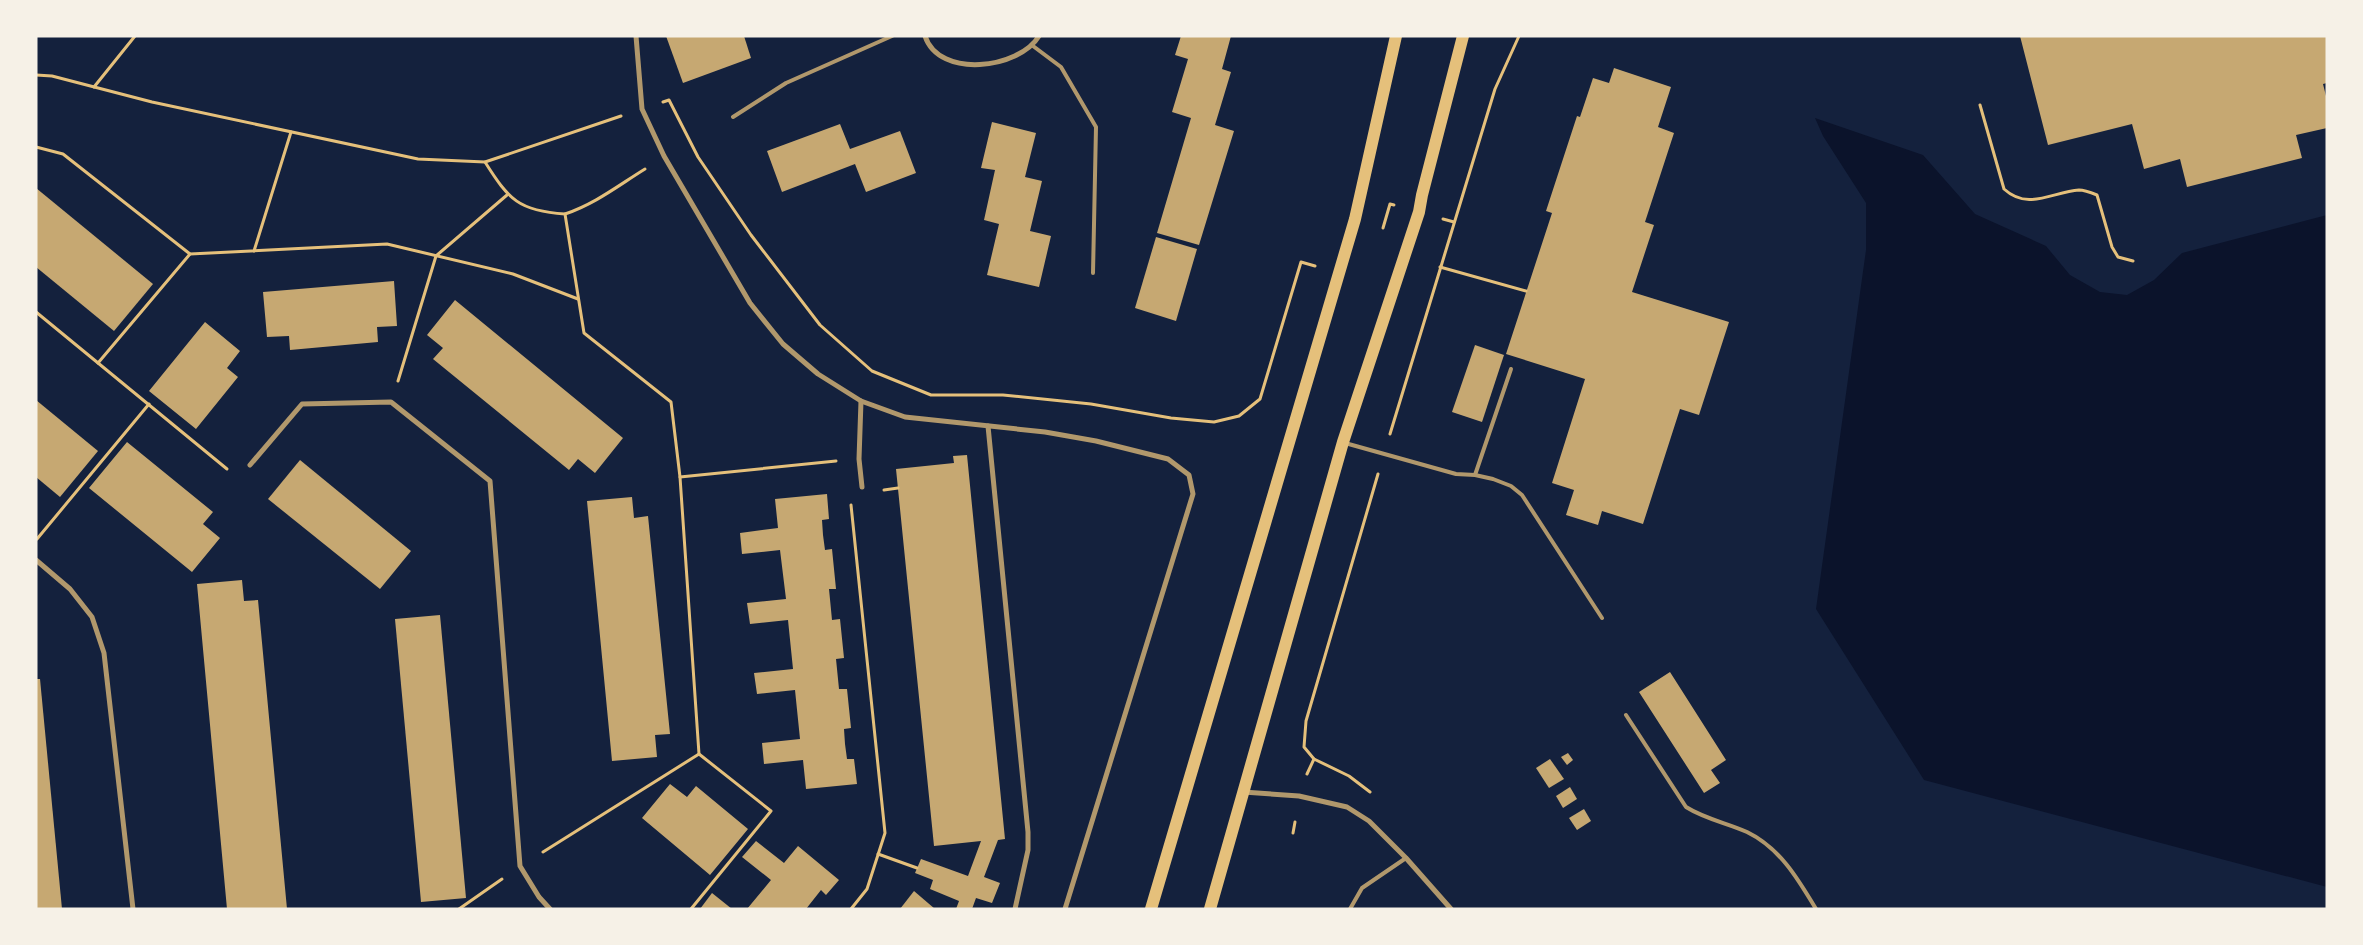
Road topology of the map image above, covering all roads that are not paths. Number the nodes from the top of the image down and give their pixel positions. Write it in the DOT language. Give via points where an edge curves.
graph roads {
  1 [pos="636,36"];
  2 [pos="892,36"];
  3 [pos="926,36"];
  4 [pos="1039,36"];
  5 [pos="1396,36"];
  6 [pos="1463,36"];
  7 [pos="1033,46"];
  8 [pos="733,117"];
  9 [pos="1093,273"];
  10 [pos="1511,370"];
  11 [pos="861,400"];
  12 [pos="988,426"];
  13 [pos="1343,442"];
  14 [pos="250,465"];
  15 [pos="1476,475"];
  16 [pos="862,487"];
  17 [pos="36,560"];
  18 [pos="1602,618"];
  19 [pos="1626,715"];
  20 [pos="1242,792"];
  21 [pos="1406,858"];
  22 [pos="133,909"];
  23 [pos="550,909"];
  24 [pos="1015,909"];
  25 [pos="1065,909"];
  26 [pos="1151,909"];
  27 [pos="1210,909"];
  28 [pos="1350,909"];
  29 [pos="1451,909"];
  30 [pos="1816,909"];
  1 -- 11 [label="street" via="642,109 664,156 750,302 783,344 818,374"];
  2 -- 8 [label="lane" via="786,83"];
  3 -- 7 [label="street" via="940,54 961,64 984,66 1012,58"];
  4 -- 7 [label="street"];
  5 -- 26 [label="main road" via="1353,228"];
  6 -- 13 [label="main road" via="1420,212"];
  7 -- 9 [label="lane" via="1061,67 1096,127"];
  10 -- 15 [label="lane"];
  11 -- 12 [label="street" via="905,417"];
  11 -- 16 [label="street" via="859,459"];
  12 -- 24 [label="street" via="1028,832 1028,850"];
  12 -- 25 [label="street" via="1096,441 1168,459 1189,474 1193,494"];
  13 -- 15 [label="lane" via="1456,474"];
  13 -- 20 [label="main road"];
  14 -- 23 [label="street" via="302,404 391,402 490,481 520,866"];
  15 -- 18 [label="lane" via="1511,486 1522,495"];
  17 -- 22 [label="street" via="70,589 92,617 104,653"];
  19 -- 30 [label="lane" via="1686,807 1749,833 1770,848 1789,866"];
  20 -- 21 [label="street" via="1299,796 1347,807 1369,821"];
  20 -- 27 [label="main road"];
  21 -- 28 [label="lane" via="1362,888"];
  21 -- 29 [label="street"];
}
